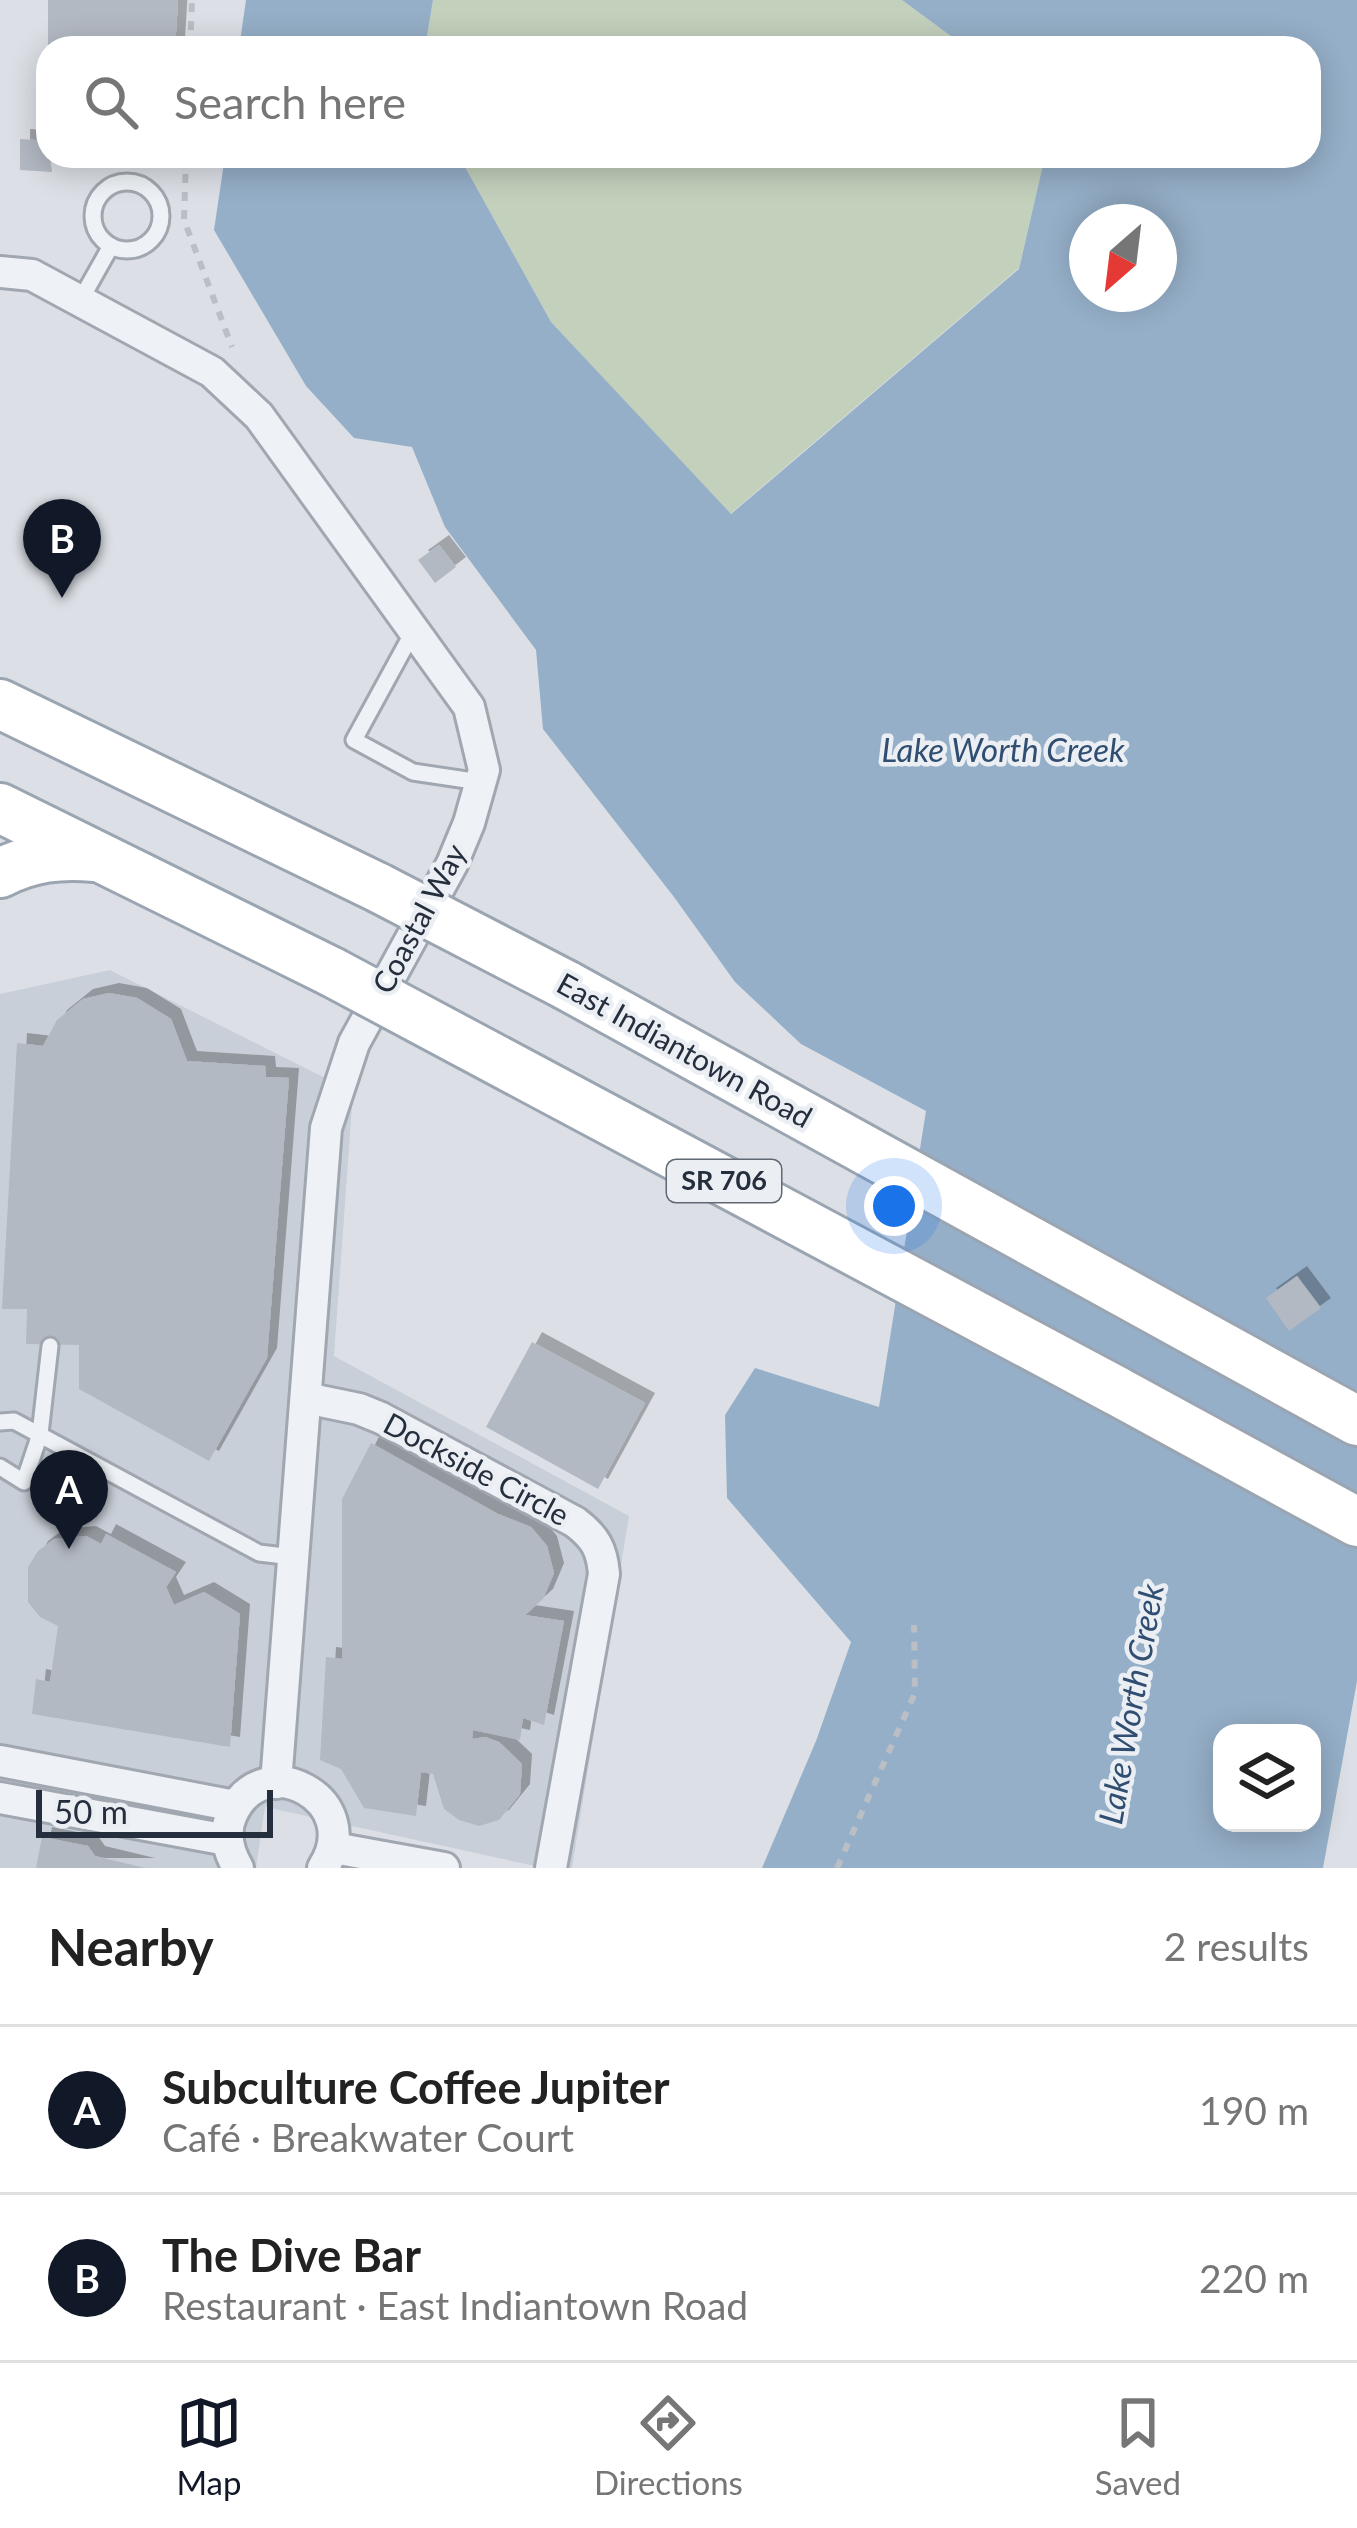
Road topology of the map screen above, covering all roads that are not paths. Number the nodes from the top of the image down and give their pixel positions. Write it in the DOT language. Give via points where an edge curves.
graph roads {
  1 [pos="111,246"];
  2 [pos="0,272"];
  3 [pos="80,301"];
  4 [pos="413,632"];
  5 [pos="0,704"];
  6 [pos="480,782"];
  7 [pos="0,808"];
  8 [pos="100,857"];
  9 [pos="0,873"];
  10 [pos="50,1346"];
  11 [pos="306,1398"];
  12 [pos="1357,1421"];
  13 [pos="0,1422"];
  14 [pos="40,1434"];
  15 [pos="0,1467"];
  16 [pos="1357,1522"];
  17 [pos="293,1557"];
  18 [pos="0,1761"];
  19 [pos="276,1783"];
  20 [pos="0,1798"];
  21 [pos="235,1806"];
  22 [pos="232,1854"];
  23 [pos="328,1858"];
  24 [pos="444,1868"];
  25 [pos="551,1868"];
  1 -- 1 [label="lane" via="134,249 154,237 162,217 149,189 125,181 98,196 93,220"];
  1 -- 3 [label="lane"];
  2 -- 3 [label="street, Coastal Way" via="32,275"];
  3 -- 4 [label="street, Coastal Way" via="212,372 259,416"];
  4 -- 6 [label="street, Coastal Way" via="469,707"];
  4 -- 6 [label="lane" via="354,740 413,772"];
  5 -- 12 [label="main road, East Indiantown Road, bridge" via="566,985"];
  6 -- 11 [label="street, Coastal Way" via="452,863 354,1043 326,1128"];
  7 -- 8 [label="main road, SR 706"];
  8 -- 9 [label="main road" via="59,854"];
  8 -- 16 [label="main road, SR 706, bridge" via="332,972"];
  10 -- 14 [label="lane"];
  11 -- 17 [label="street, Coastal Way"];
  11 -- 25 [label="street, Dockside Circle" via="381,1418 575,1522 603,1552"];
  13 -- 14 [label="lane"];
  14 -- 15 [label="lane" via="24,1482"];
  14 -- 17 [label="lane" via="259,1552"];
  17 -- 19 [label="street, Coastal Way"];
  18 -- 21 [label="street"];
  19 -- 21 [label="street"];
  19 -- 23 [label="street" via="302,1786 328,1811"];
  20 -- 22 [label="street"];
  21 -- 22 [label="street"];
  23 -- 24 [label="street"];
}
